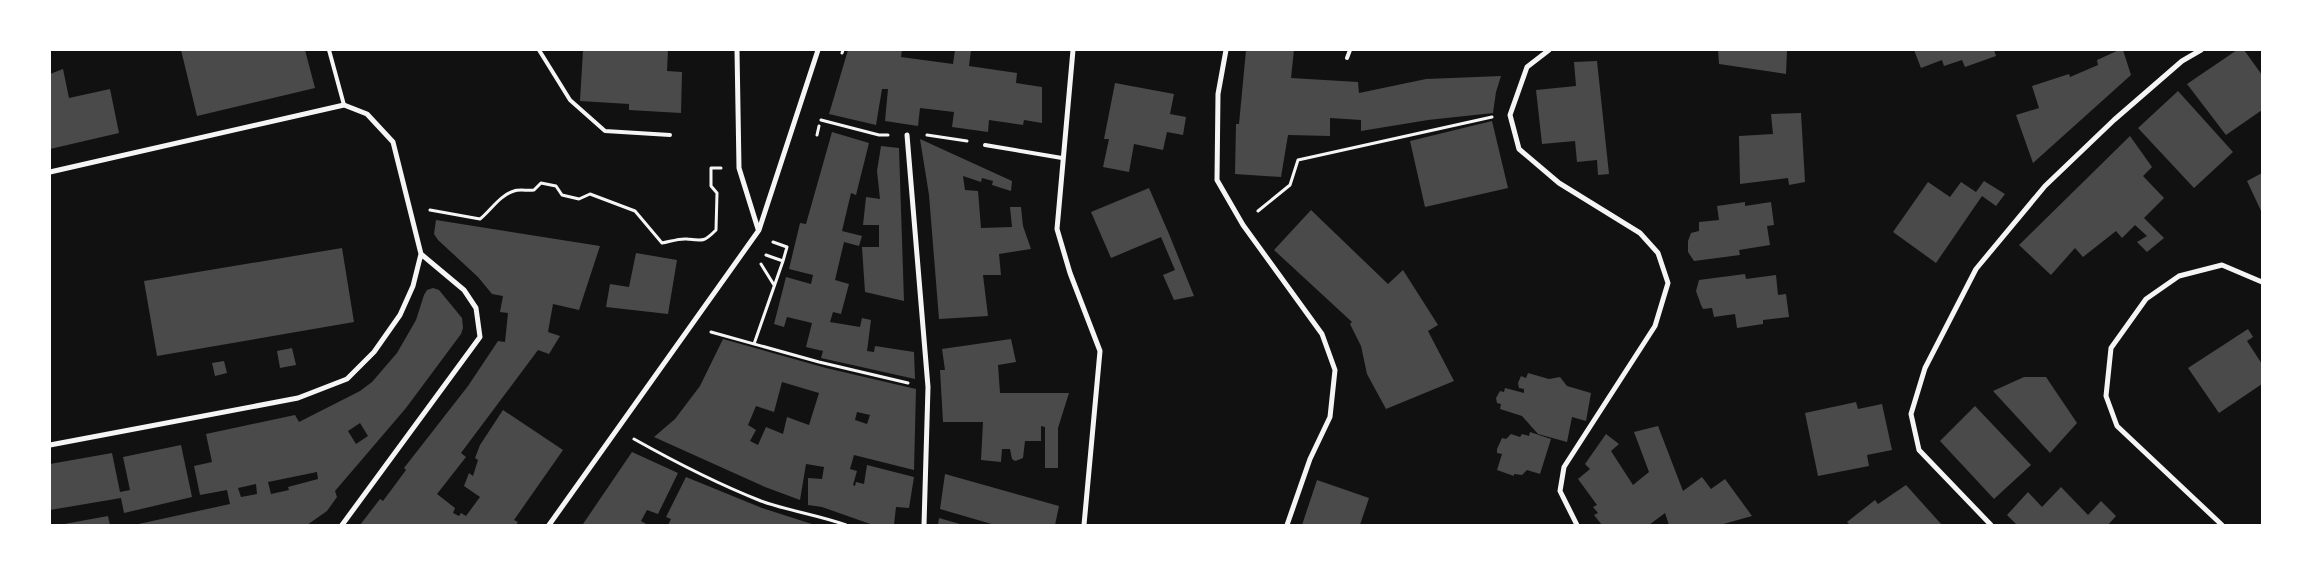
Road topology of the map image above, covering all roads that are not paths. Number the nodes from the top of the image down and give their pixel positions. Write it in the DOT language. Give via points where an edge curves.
graph roads {
  1 [pos="329,50"];
  2 [pos="539,50"];
  3 [pos="738,50"];
  4 [pos="818,50"];
  5 [pos="1073,50"];
  6 [pos="1226,50"];
  7 [pos="1350,50"];
  8 [pos="1549,50"];
  9 [pos="2201,50"];
  10 [pos="1348,58"];
  11 [pos="344,105"];
  12 [pos="670,135"];
  13 [pos="907,135"];
  14 [pos="985,145"];
  15 [pos="1062,158"];
  16 [pos="50,172"];
  17 [pos="759,230"];
  18 [pos="421,254"];
  19 [pos="2262,282"];
  20 [pos="50,445"];
  21 [pos="342,525"];
  22 [pos="549,525"];
  23 [pos="924,525"];
  24 [pos="1084,525"];
  25 [pos="1287,525"];
  26 [pos="1577,525"];
  27 [pos="1991,525"];
  28 [pos="2222,525"];
  1 -- 11 [label="lane"];
  2 -- 12 [label="lane" via="570,100 605,130"];
  3 -- 17 [label="street" via="739,168"];
  4 -- 17 [label="street"];
  5 -- 15 [label="street"];
  6 -- 25 [label="street" via="1218,94 1218,180 1243,225 1322,334 1335,370 1330,417 1310,459"];
  7 -- 10 [label="lane"];
  8 -- 26 [label="street" via="1527,67 1510,115 1519,149 1560,183 1640,233 1658,253 1668,283 1655,326 1564,467 1560,492"];
  9 -- 27 [label="street" via="2182,61 2129,107 2045,186 1976,269 1925,368 1912,414 1920,450"];
  11 -- 16 [label="street"];
  11 -- 18 [label="street" via="367,114 393,142"];
  13 -- 23 [label="street" via="928,387"];
  14 -- 15 [label="lane"];
  15 -- 24 [label="street" via="1057,229 1100,351"];
  17 -- 22 [label="street"];
  18 -- 20 [label="street" via="413,286 400,315 374,352 347,379 298,398"];
  18 -- 21 [label="street" via="464,290 476,308 480,337"];
  19 -- 28 [label="street" via="2222,265 2179,276 2146,299 2111,348 2106,396 2117,426"];
}
